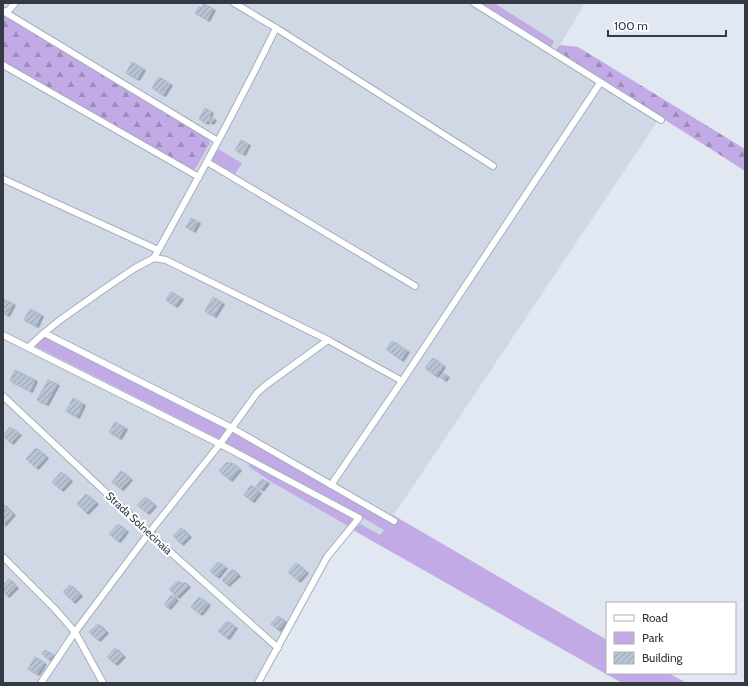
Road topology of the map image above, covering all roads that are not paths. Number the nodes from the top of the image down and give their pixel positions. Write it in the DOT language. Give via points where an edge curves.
graph roads {
  1 [pos="15,3"];
  2 [pos="234,3"];
  3 [pos="474,3"];
  4 [pos="4,12"];
  5 [pos="276,28"];
  6 [pos="3,65"];
  7 [pos="600,83"];
  8 [pos="661,120"];
  9 [pos="218,141"];
  10 [pos="207,162"];
  11 [pos="493,166"];
  12 [pos="199,177"];
  13 [pos="3,179"];
  14 [pos="158,250"];
  15 [pos="154,258"];
  16 [pos="415,286"];
  17 [pos="44,333"];
  18 [pos="3,335"];
  19 [pos="328,340"];
  20 [pos="29,347"];
  21 [pos="402,381"];
  22 [pos="3,396"];
  23 [pos="232,428"];
  24 [pos="220,444"];
  25 [pos="331,485"];
  26 [pos="394,521"];
  27 [pos="149,533"];
  28 [pos="3,557"];
  29 [pos="75,632"];
  30 [pos="278,648"];
  31 [pos="41,683"];
  32 [pos="103,683"];
  33 [pos="258,683"];
  1 -- 4 [label="street" via="10,10"];
  2 -- 5 [label="street"];
  3 -- 7 [label="street"];
  4 -- 9 [label="street"];
  5 -- 9 [label="street"];
  5 -- 11 [label="street"];
  6 -- 12 [label="street"];
  7 -- 8 [label="street"];
  7 -- 21 [label="street"];
  9 -- 10 [label="street"];
  10 -- 12 [label="street"];
  10 -- 16 [label="street"];
  12 -- 14 [label="street"];
  13 -- 14 [label="street"];
  14 -- 15 [label="street"];
  15 -- 17 [label="street" via="104,289"];
  15 -- 19 [label="street" via="166,260"];
  17 -- 20 [label="street"];
  17 -- 23 [label="street"];
  18 -- 20 [label="street"];
  19 -- 21 [label="street"];
  19 -- 23 [label="street" via="257,393"];
  20 -- 24 [label="street"];
  21 -- 25 [label="street"];
  22 -- 27 [label="street, Strada Solnecinaia"];
  23 -- 24 [label="street"];
  23 -- 25 [label="street"];
  24 -- 27 [label="street"];
  24 -- 30 [label="street" via="359,518 327,557"];
  25 -- 26 [label="street"];
  27 -- 29 [label="street"];
  27 -- 30 [label="street, Strada Solnecinaia"];
  28 -- 29 [label="street"];
  29 -- 31 [label="street"];
  29 -- 32 [label="street"];
  30 -- 33 [label="street"];
}
